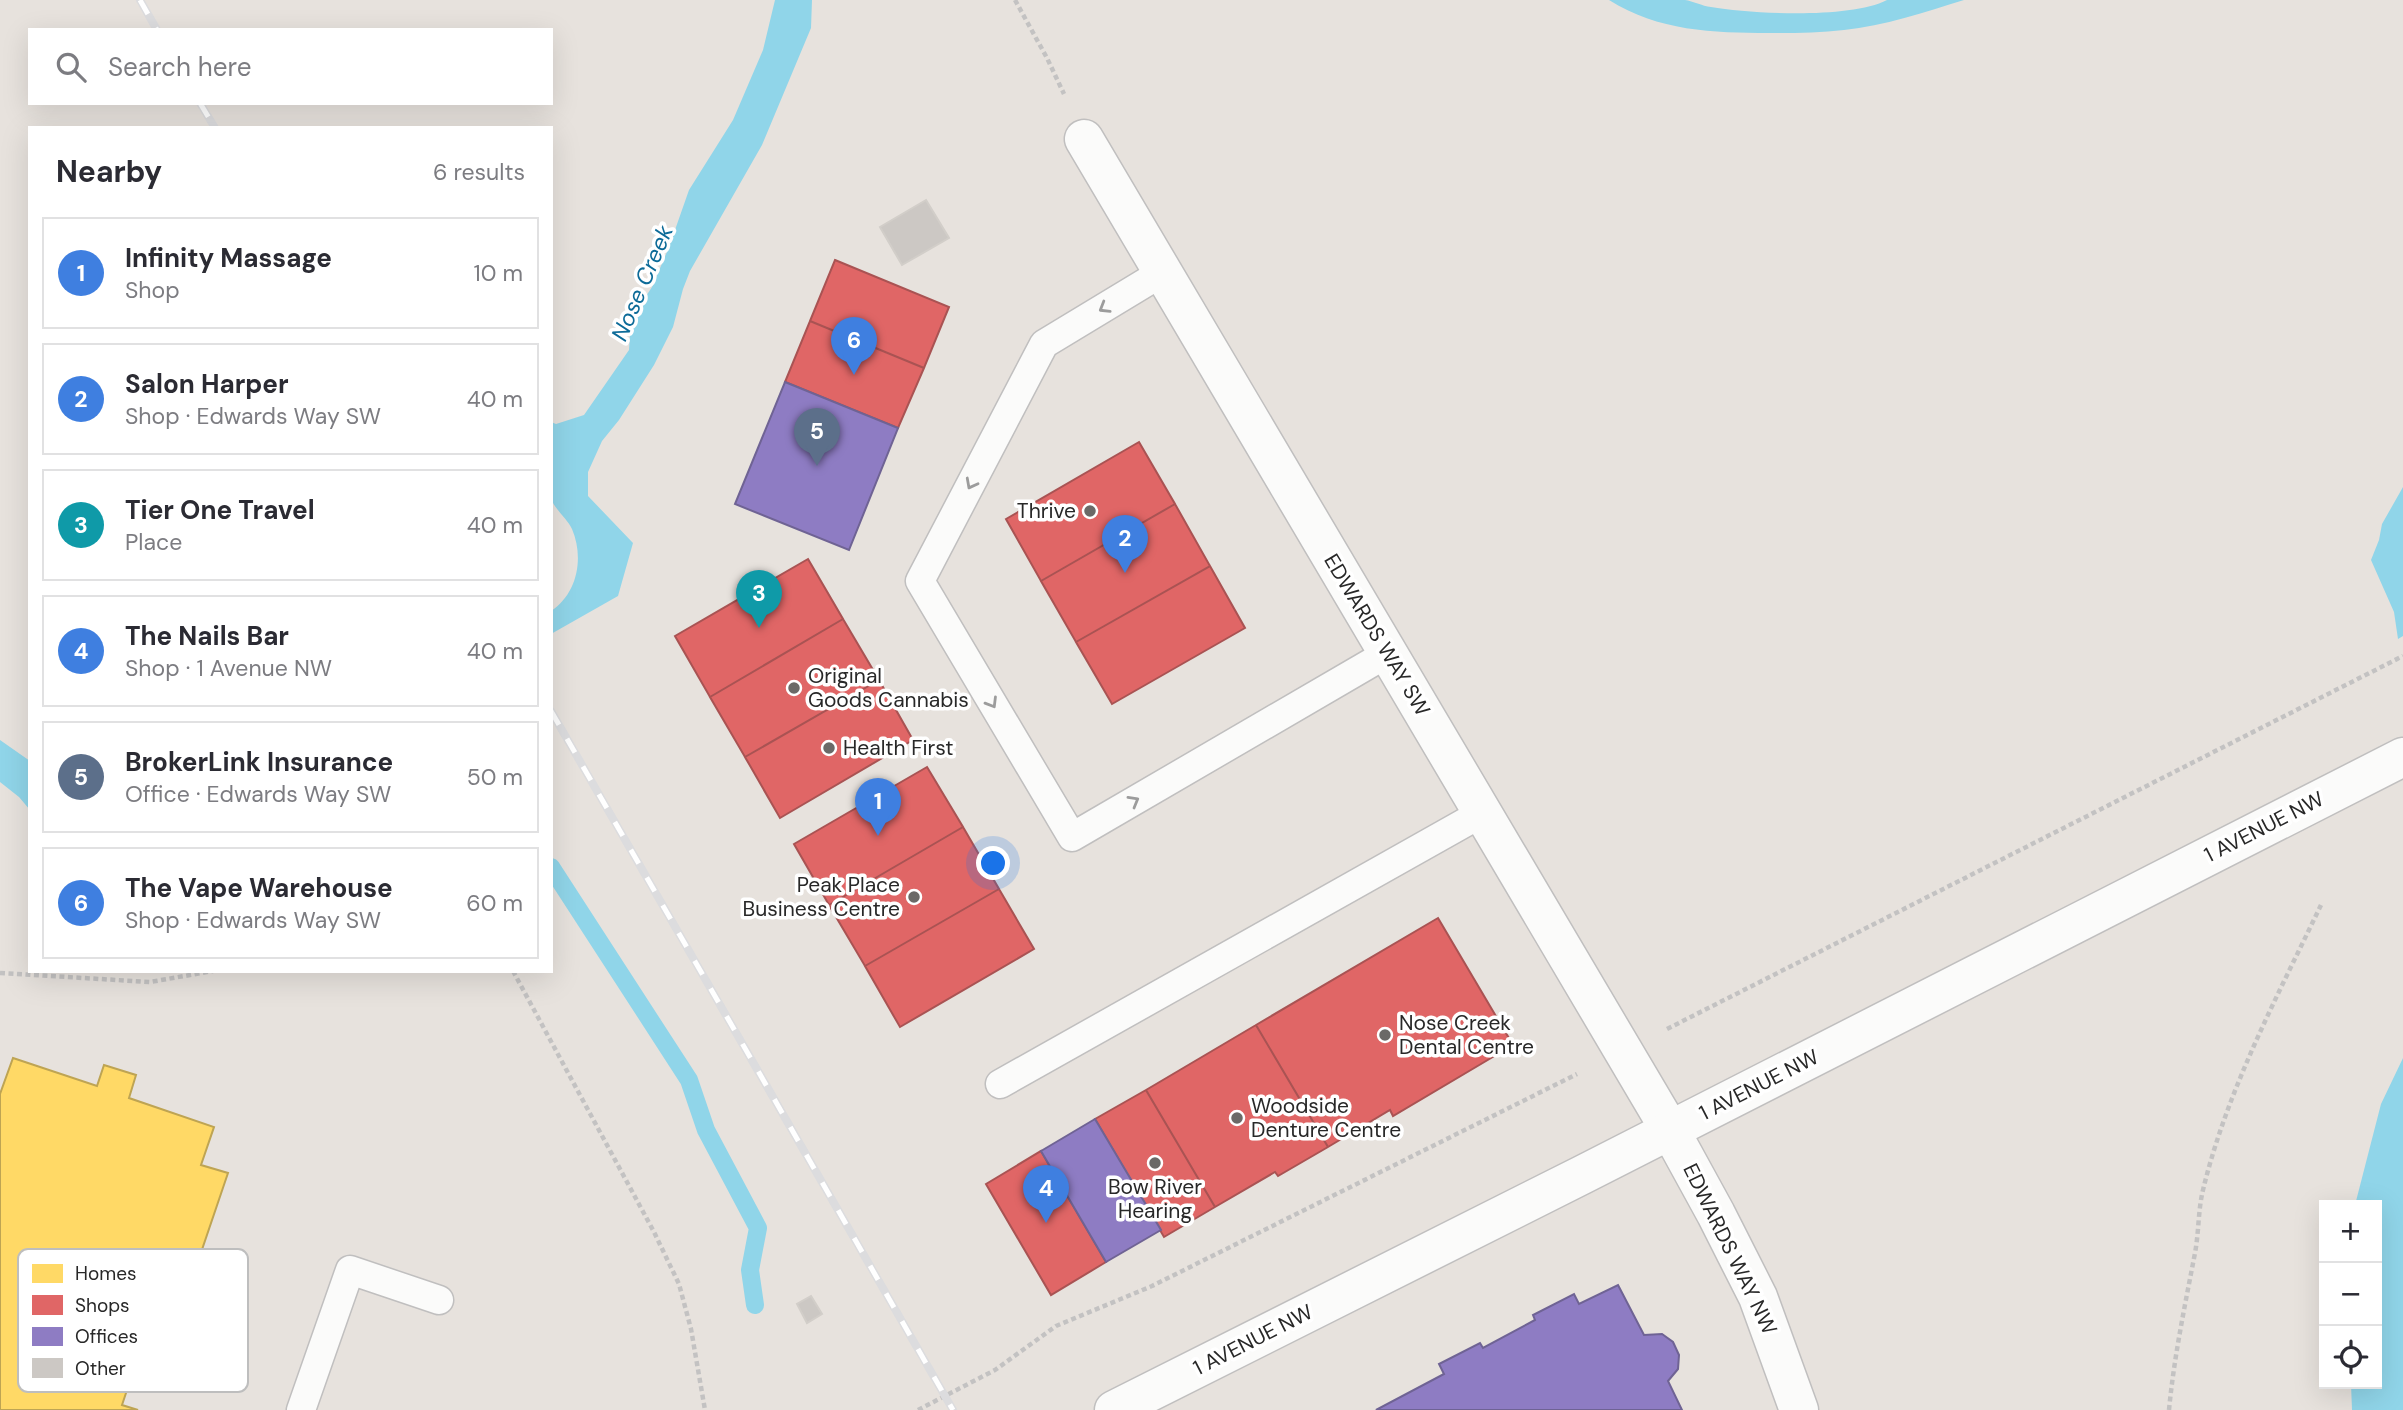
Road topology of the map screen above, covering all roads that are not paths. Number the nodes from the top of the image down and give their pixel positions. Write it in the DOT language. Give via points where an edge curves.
graph roads {
  1 [pos="1084,139"];
  2 [pos="1163,272"];
  3 [pos="1388,653"];
  4 [pos="2391,763"];
  5 [pos="1482,813"];
  6 [pos="1000,1084"];
  7 [pos="1670,1130"];
  8 [pos="439,1300"];
  9 [pos="301,1410"];
  10 [pos="1114,1410"];
  11 [pos="1799,1410"];
  1 -- 2 [label="street, EDWARDS WAY SW"];
  2 -- 3 [label="street, EDWARDS WAY SW"];
  2 -- 3 [label="lane, one-way" via="1044,344 920,581 1072,837"];
  3 -- 5 [label="street, EDWARDS WAY SW"];
  4 -- 7 [label="street, 1 AVENUE NW"];
  5 -- 6 [label="lane"];
  5 -- 7 [label="street, EDWARDS WAY SW"];
  7 -- 10 [label="street, 1 AVENUE NW"];
  7 -- 11 [label="street, EDWARDS WAY NW" via="1758,1297"];
  8 -- 9 [label="lane" via="351,1270"];
}
